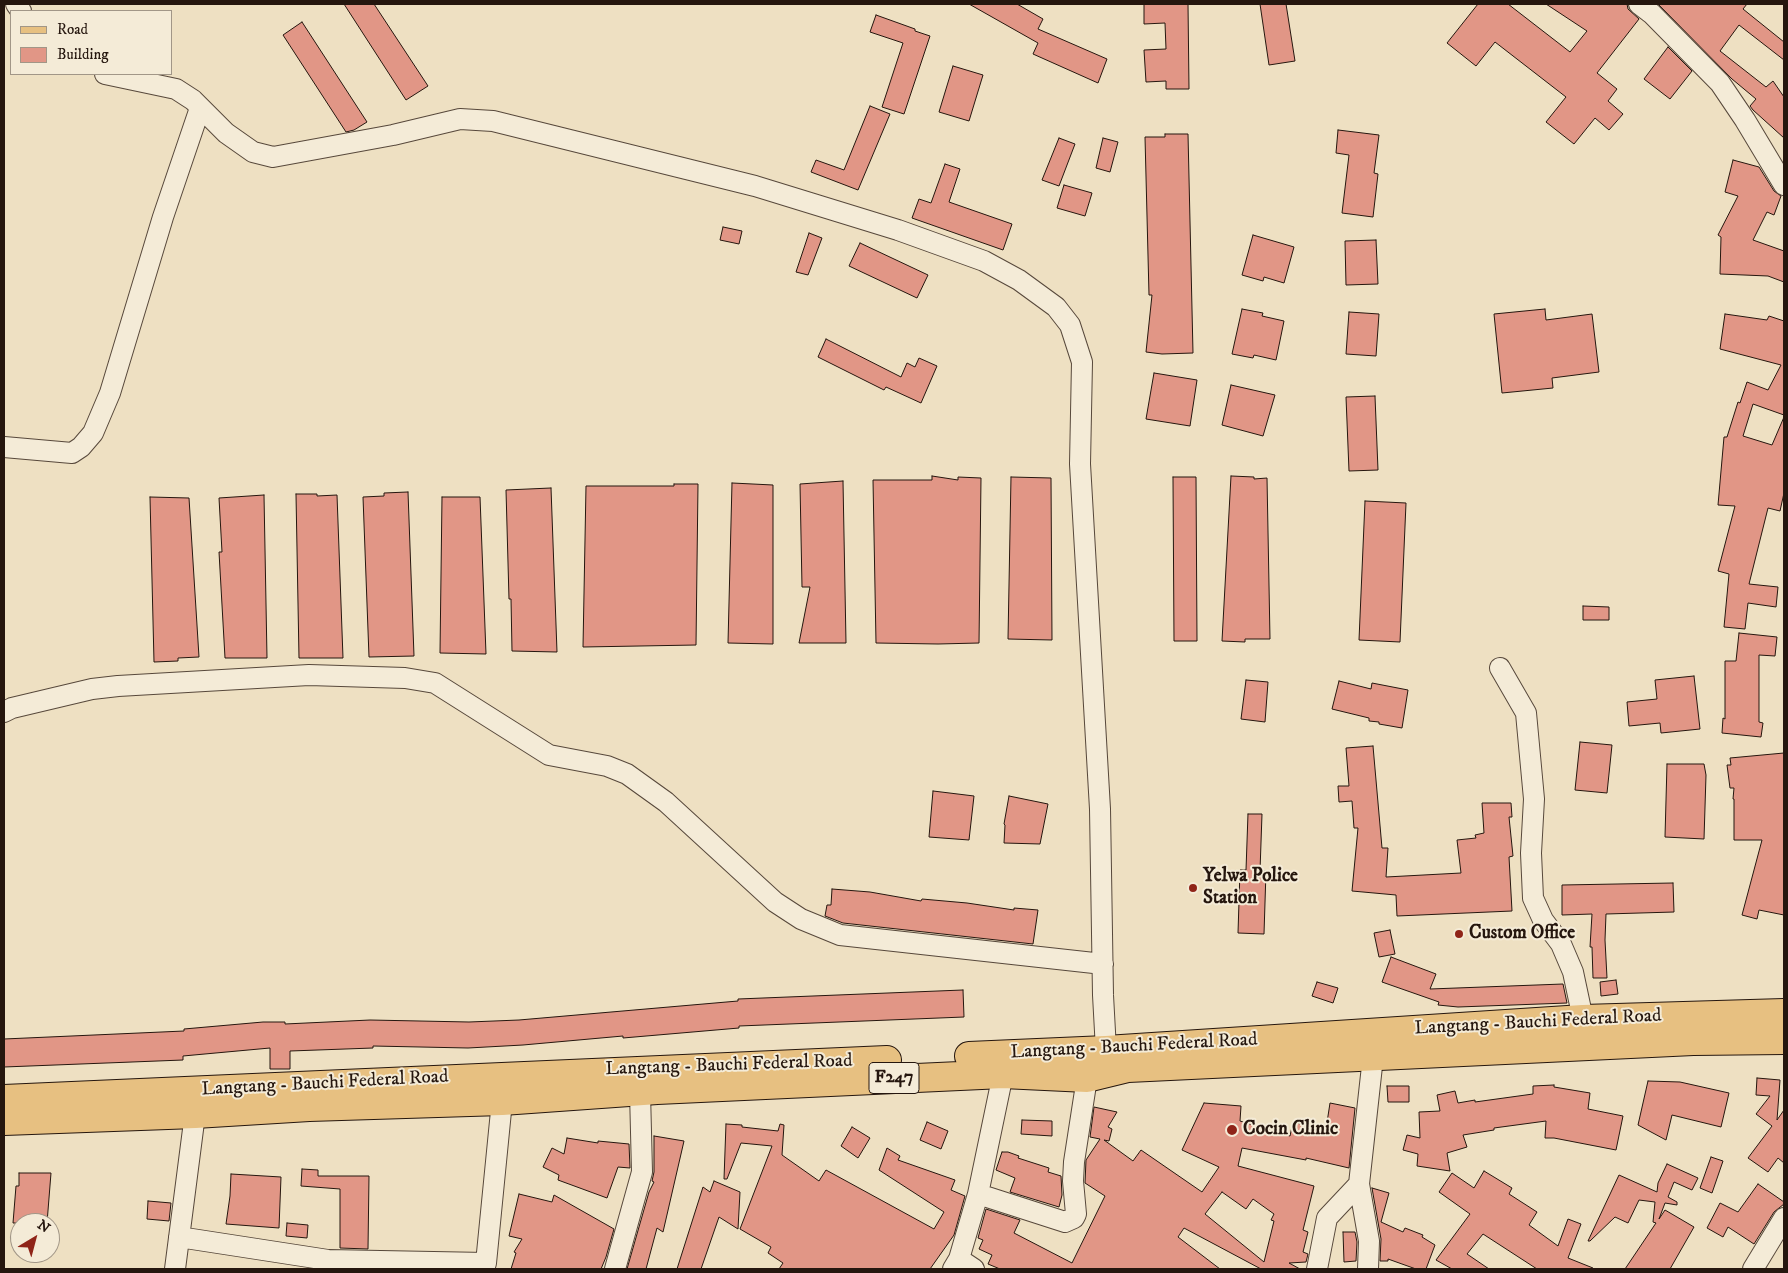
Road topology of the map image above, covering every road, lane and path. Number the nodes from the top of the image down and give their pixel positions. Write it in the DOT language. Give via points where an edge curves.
graph roads {
  1 [pos="1639,4"];
  2 [pos="110,75"];
  3 [pos="200,108"];
  4 [pos="1784,184"];
  5 [pos="4,448"];
  6 [pos="1500,668"];
  7 [pos="4,712"];
  8 [pos="1103,964"];
  9 [pos="1784,1013"];
  10 [pos="1583,1019"];
  11 [pos="1784,1040"];
  12 [pos="1106,1050"];
  13 [pos="1373,1057"];
  14 [pos="1003,1074"];
  15 [pos="1087,1078"];
  16 [pos="640,1092"];
  17 [pos="4,1099"];
  18 [pos="502,1101"];
  19 [pos="195,1114"];
  20 [pos="4,1121"];
  21 [pos="1359,1184"];
  22 [pos="978,1194"];
  23 [pos="1784,1218"];
  24 [pos="179,1237"];
  25 [pos="328,1264"];
  26 [pos="485,1266"];
  27 [pos="962,1266"];
  28 [pos="175,1269"];
  29 [pos="616,1269"];
  30 [pos="1317,1269"];
  31 [pos="1368,1269"];
  32 [pos="1753,1269"];
  1 -- 4 [label="street" via="1720,83"];
  2 -- 3 [label="street" via="176,89 194,100"];
  3 -- 5 [label="street" via="110,392 93,433 72,453"];
  3 -- 8 [label="street" via="226,133 253,152 273,157 460,119 493,121 755,186 898,230 984,262 1019,280 1056,307 1070,325 1082,362 1080,464 1100,809"];
  6 -- 10 [label="street" via="1526,713 1534,799 1530,854 1533,898 1543,920 1561,944 1573,972"];
  7 -- 8 [label="street" via="92,689 118,686 309,675 405,678 435,683 549,755 606,766 627,774 666,802 775,902 801,919 840,935"];
  8 -- 12 [label="street"];
  9 -- 10 [label="main road, Langtang - Bauchi Federal Road / F247"];
  10 -- 12 [label="main road, Langtang - Bauchi Federal Road / F247"];
  11 -- 13 [label="main road, F247"];
  12 -- 17 [label="main road, Langtang - Bauchi Federal Road / F247"];
  13 -- 15 [label="main road, F247" via="1128,1068"];
  13 -- 21 [label="street"];
  14 -- 15 [label="main road, F247"];
  14 -- 16 [label="main road, F247"];
  14 -- 22 [label="street"];
  15 -- 22 [label="street" via="1074,1162 1074,1218 1065,1222"];
  16 -- 18 [label="main road, F247"];
  16 -- 29 [label="street" via="642,1172"];
  18 -- 19 [label="main road, F247"];
  18 -- 26 [label="street"];
  19 -- 20 [label="main road, F247"];
  19 -- 24 [label="street"];
  21 -- 30 [label="street" via="1327,1218"];
  21 -- 31 [label="street" via="1369,1241"];
  22 -- 27 [label="street"];
  23 -- 32 [label="street"];
  24 -- 25 [label="street"];
  24 -- 28 [label="street"];
  25 -- 26 [label="street"];
}
